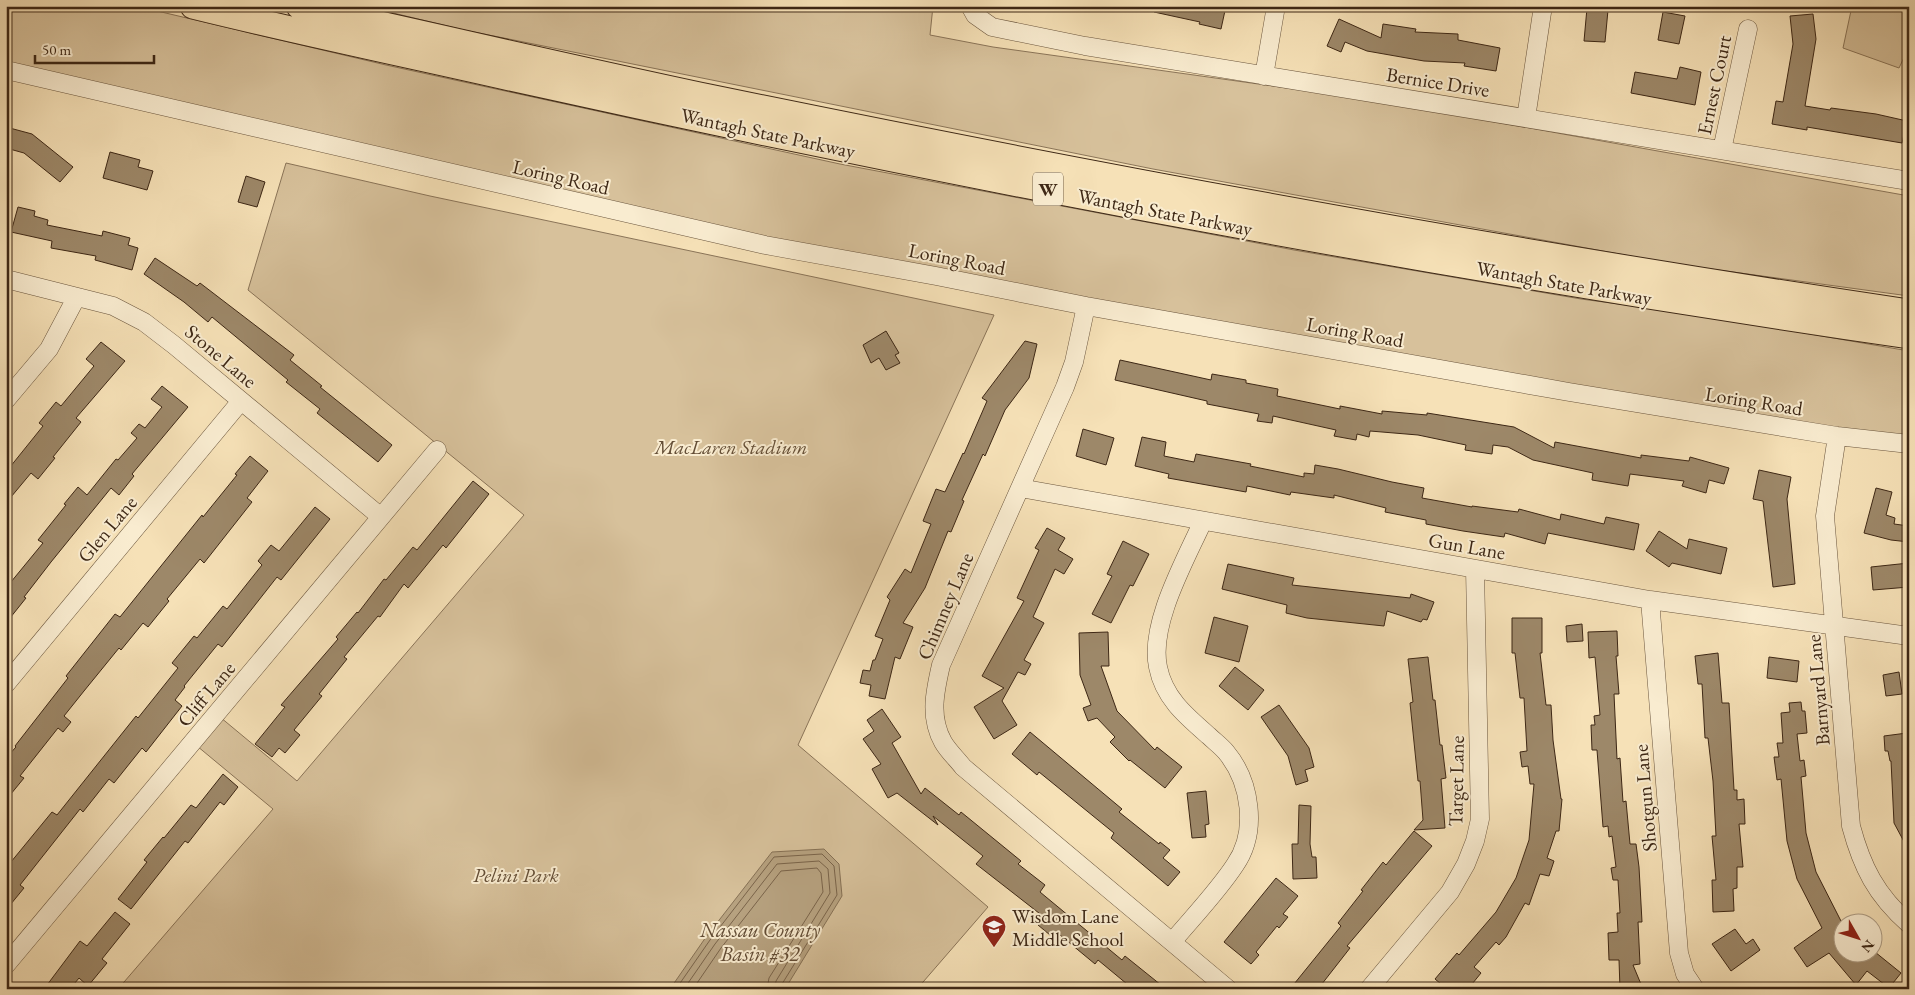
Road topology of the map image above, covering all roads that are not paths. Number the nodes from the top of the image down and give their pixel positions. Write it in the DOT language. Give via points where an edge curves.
graph roads {
  1 [pos="193,6"];
  2 [pos="299,6"];
  3 [pos="970,6"];
  4 [pos="1276,6"];
  5 [pos="1543,6"];
  6 [pos="1748,29"];
  7 [pos="6,70"];
  8 [pos="1264,76"];
  9 [pos="1526,118"];
  10 [pos="1722,150"];
  11 [pos="1909,181"];
  12 [pos="6,278"];
  13 [pos="76,298"];
  14 [pos="1086,306"];
  15 [pos="1909,312"];
  16 [pos="1909,336"];
  17 [pos="6,400"];
  18 [pos="241,401"];
  19 [pos="1837,436"];
  20 [pos="1909,444"];
  21 [pos="437,450"];
  22 [pos="1020,488"];
  23 [pos="381,518"];
  24 [pos="1203,521"];
  25 [pos="1475,569"];
  26 [pos="1650,600"];
  27 [pos="1834,626"];
  28 [pos="1909,636"];
  29 [pos="6,684"];
  30 [pos="1909,924"];
  31 [pos="1172,942"];
  32 [pos="6,965"];
  33 [pos="1228,989"];
  34 [pos="1369,989"];
  35 [pos="1695,989"];
  1 -- 16 [label="highway, Wantagh State Parkway / W" via="690,118 1158,210 1644,296"];
  2 -- 15 [label="highway, Wantagh State Parkway / W" via="704,96 984,152 1526,251"];
  3 -- 8 [label="street, Bernice Drive" via="975,15 992,27"];
  4 -- 8 [label="street"];
  5 -- 9 [label="street"];
  6 -- 10 [label="street, Ernest Court"];
  7 -- 14 [label="street, Loring Road" via="765,245"];
  8 -- 9 [label="street, Bernice Drive"];
  9 -- 10 [label="street, Bernice Drive"];
  10 -- 11 [label="street, Bernice Drive"];
  12 -- 13 [label="street, Stone Lane"];
  13 -- 17 [label="street" via="49,349"];
  13 -- 18 [label="street, Stone Lane" via="113,306 144,322"];
  14 -- 19 [label="street, Loring Road"];
  14 -- 22 [label="street, Chimney Lane" via="1070,374"];
  18 -- 23 [label="street, Stone Lane"];
  18 -- 29 [label="street, Glen Lane"];
  19 -- 20 [label="street, Loring Road"];
  19 -- 27 [label="street, Barnyard Lane" via="1826,516"];
  21 -- 23 [label="street, Cliff Lane"];
  22 -- 24 [label="street, Gun Lane"];
  22 -- 31 [label="street, Chimney Lane" via="941,665 934,699 937,727 944,743 963,767"];
  23 -- 32 [label="street, Cliff Lane"];
  24 -- 25 [label="street, Gun Lane"];
  24 -- 31 [label="street" via="1161,617 1156,641 1158,667 1164,688 1178,708 1225,751 1237,769 1248,802 1249,819 1244,846 1236,865"];
  25 -- 26 [label="street, Gun Lane"];
  25 -- 34 [label="street, Target Lane" via="1480,819 1475,842 1450,892"];
  26 -- 27 [label="street, Gun Lane"];
  26 -- 35 [label="street, Shotgun Lane" via="1679,953 1685,974"];
  27 -- 28 [label="street, Gun Lane"];
  27 -- 30 [label="street, Barnyard Lane" via="1851,826 1868,875 1893,910"];
  31 -- 33 [label="street, Chimney Lane"];
}
